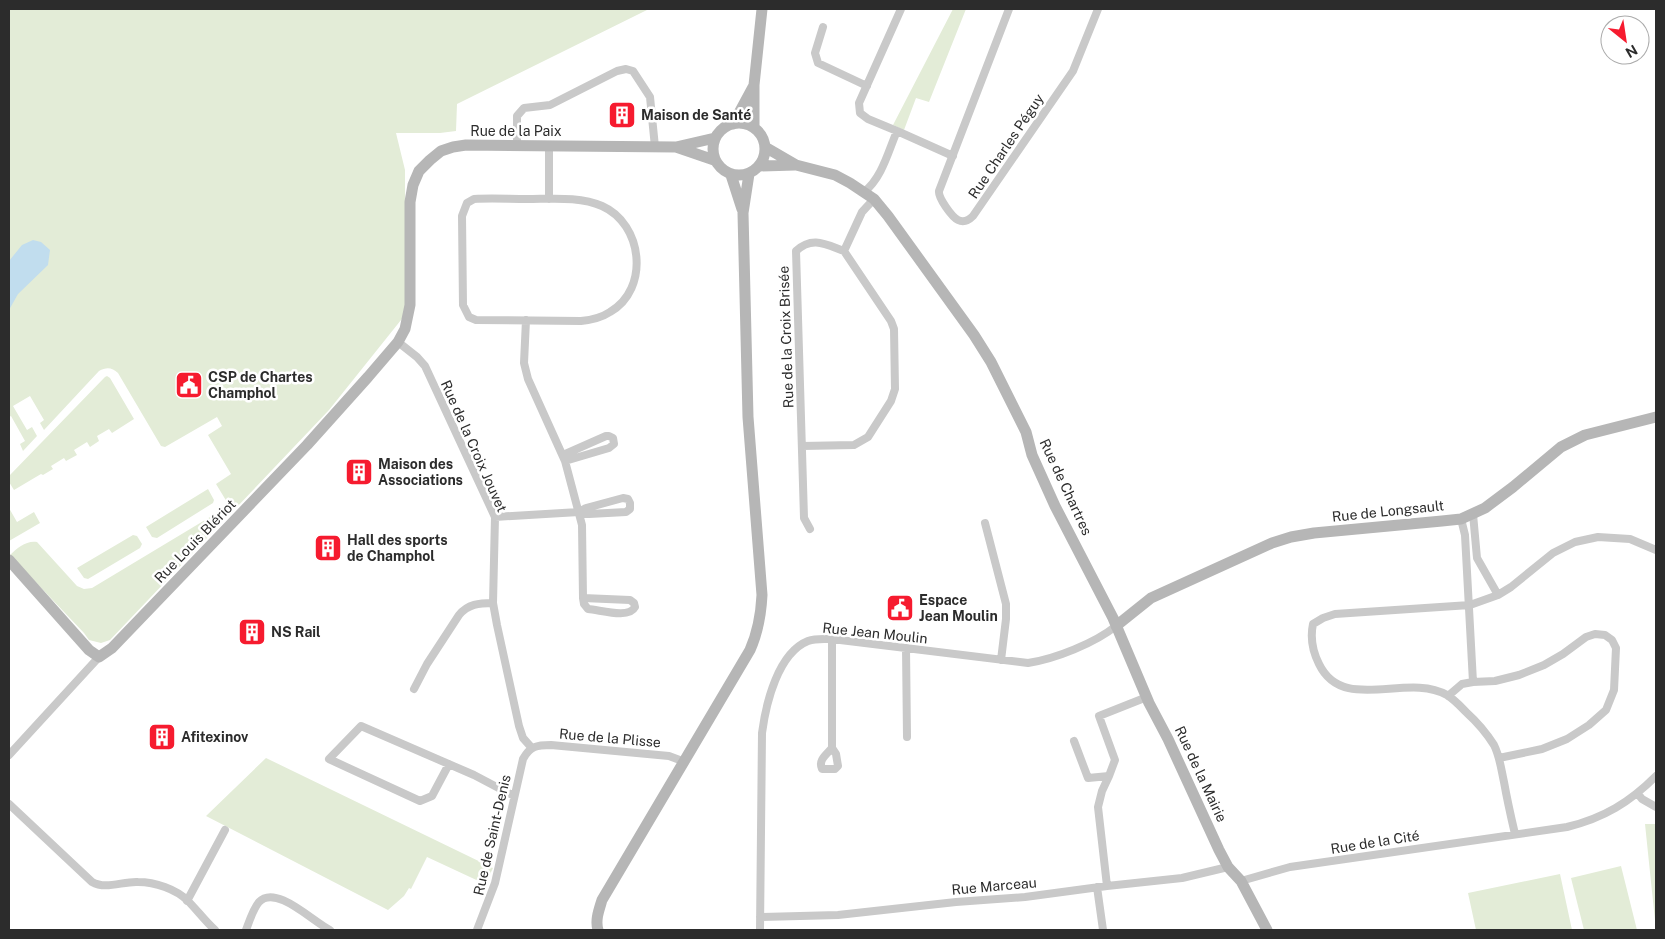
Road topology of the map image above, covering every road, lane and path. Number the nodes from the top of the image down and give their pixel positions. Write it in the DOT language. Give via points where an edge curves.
graph roads {
  1 [pos="762,9"];
  2 [pos="901,9"];
  3 [pos="1009,9"];
  4 [pos="1098,9"];
  5 [pos="823,27"];
  6 [pos="754,85"];
  7 [pos="867,86"];
  8 [pos="733,124"];
  9 [pos="754,128"];
  10 [pos="897,131"];
  11 [pos="715,138"];
  12 [pos="517,145"];
  13 [pos="549,145"];
  14 [pos="655,147"];
  15 [pos="676,147"];
  16 [pos="765,148"];
  17 [pos="953,156"];
  18 [pos="714,160"];
  19 [pos="796,165"];
  20 [pos="759,166"];
  21 [pos="749,174"];
  22 [pos="731,175"];
  23 [pos="864,192"];
  24 [pos="549,199"];
  25 [pos="874,199"];
  26 [pos="743,213"];
  27 [pos="844,251"];
  28 [pos="526,320"];
  29 [pos="398,342"];
  30 [pos="1656,417"];
  31 [pos="802,446"];
  32 [pos="564,458"];
  33 [pos="579,512"];
  34 [pos="1473,514"];
  35 [pos="495,517"];
  36 [pos="1461,518"];
  37 [pos="985,523"];
  38 [pos="810,529"];
  39 [pos="1655,547"];
  40 [pos="9,560"];
  41 [pos="1498,595"];
  42 [pos="582,598"];
  43 [pos="493,603"];
  44 [pos="1470,605"];
  45 [pos="1116,626"];
  46 [pos="832,639"];
  47 [pos="906,648"];
  48 [pos="99,657"];
  49 [pos="1001,660"];
  50 [pos="1473,682"];
  51 [pos="414,689"];
  52 [pos="1448,696"];
  53 [pos="1147,697"];
  54 [pos="907,737"];
  55 [pos="1074,741"];
  56 [pos="531,747"];
  57 [pos="832,748"];
  58 [pos="9,756"];
  59 [pos="1500,758"];
  60 [pos="685,762"];
  61 [pos="449,764"];
  62 [pos="1109,776"];
  63 [pos="1656,776"];
  64 [pos="1638,794"];
  65 [pos="514,796"];
  66 [pos="9,804"];
  67 [pos="1656,807"];
  68 [pos="225,830"];
  69 [pos="1515,834"];
  70 [pos="1228,867"];
  71 [pos="1241,881"];
  72 [pos="1107,886"];
  73 [pos="1097,887"];
  74 [pos="187,900"];
  75 [pos="760,917"];
  76 [pos="214,930"];
  77 [pos="246,930"];
  78 [pos="330,930"];
  79 [pos="477,930"];
  80 [pos="598,930"];
  81 [pos="760,930"];
  82 [pos="1103,930"];
  83 [pos="1267,930"];
  1 -- 6 [label="street"];
  2 -- 7 [label="street"];
  3 -- 17 [label="street, Rue Charles Péguy"];
  4 -- 17 [label="street, Rue Charles Péguy" via="1073,71 968,220 957,220 938,195"];
  5 -- 7 [label="street" via="815,53 818,63"];
  6 -- 8 [label="street"];
  6 -- 9 [label="street"];
  7 -- 10 [label="street" via="860,103 860,113"];
  8 -- 9 [label="street" via="744,123"];
  8 -- 11 [label="street" via="722,129"];
  9 -- 16 [label="street" via="762,136"];
  10 -- 17 [label="street"];
  10 -- 23 [label="street" via="878,177"];
  11 -- 15 [label="street, Rue de la Paix"];
  11 -- 18 [label="street"];
  12 -- 13 [label="street, Rue de la Paix"];
  12 -- 14 [label="street" via="517,116 524,108 550,106 626,69 633,71 650,97"];
  12 -- 29 [label="street, Rue de la Paix" via="453,147 441,152 419,171 410,202 408,317"];
  13 -- 14 [label="street, Rue de la Paix"];
  13 -- 24 [label="street"];
  14 -- 15 [label="street, Rue de la Paix"];
  15 -- 18 [label="street, Rue de la Paix"];
  16 -- 19 [label="street"];
  16 -- 20 [label="street"];
  18 -- 22 [label="street"];
  19 -- 20 [label="street"];
  19 -- 23 [label="street, Rue de Chartres" via="835,175"];
  20 -- 21 [label="street"];
  21 -- 22 [label="street"];
  21 -- 26 [label="street"];
  22 -- 26 [label="street"];
  23 -- 25 [label="street, Rue de Chartres"];
  24 -- 28 [label="street" via="474,200 467,203 462,216 463,305 469,317 476,320"];
  24 -- 28 [label="street" via="587,200 604,206 620,219 631,234 637,251 634,283 624,300 611,312 596,319"];
  25 -- 27 [label="street" via="862,212"];
  25 -- 45 [label="street, Rue de Chartres" via="991,362 1026,432 1055,506"];
  26 -- 60 [label="street" via="748,418 761,617 750,650"];
  27 -- 31 [label="street, Rue de la Croix Brisée" via="819,242 804,244 796,251"];
  27 -- 31 [label="street" via="894,328 895,389 892,401 868,437 854,445"];
  28 -- 32 [label="street" via="524,363 528,379"];
  29 -- 35 [label="street, Rue de la Croix Jouvet" via="425,366"];
  29 -- 48 [label="street, Rue Louis Blériot" via="302,450 112,648"];
  30 -- 34 [label="street, Rue de Longsault" via="1584,435 1560,447 1513,487"];
  31 -- 38 [label="street, Rue de la Croix Brisée" via="804,518"];
  32 -- 32 [label="street" via="609,448 614,444 613,438 606,436"];
  32 -- 33 [label="street"];
  33 -- 33 [label="street" via="626,512 630,503 623,498"];
  33 -- 35 [label="street"];
  33 -- 42 [label="street" via="582,525"];
  34 -- 36 [label="street, Rue de Longsault"];
  34 -- 41 [label="street" via="1477,558"];
  35 -- 43 [label="street, Rue de la Croix Jouvet"];
  36 -- 44 [label="street"];
  36 -- 45 [label="street, Rue de Longsault" via="1291,537 1151,598"];
  37 -- 49 [label="street" via="1006,604"];
  39 -- 41 [label="street" via="1630,539 1598,536 1575,542 1553,553"];
  40 -- 48 [label="street" via="89,650"];
  41 -- 44 [label="street"];
  42 -- 42 [label="street" via="588,609 626,614 635,607 630,600"];
  43 -- 51 [label="street" via="465,608"];
  43 -- 56 [label="street, Rue de la Croix Jouvet" via="519,726"];
  44 -- 50 [label="street"];
  44 -- 52 [label="street" via="1335,614 1314,624 1311,634 1311,644 1322,671 1341,687 1354,690 1424,687"];
  45 -- 49 [label="street, Rue Jean Moulin" via="1107,634 1043,661"];
  45 -- 53 [label="street, Rue de la Mairie"];
  46 -- 47 [label="street, Rue Jean Moulin"];
  46 -- 57 [label="street"];
  46 -- 75 [label="street, Rue Jean Moulin" via="814,639 794,650 766,707 762,733"];
  47 -- 49 [label="street, Rue Jean Moulin"];
  47 -- 54 [label="street"];
  48 -- 58 [label="street, Rue Louis Blériot"];
  50 -- 52 [label="street" via="1462,684"];
  50 -- 59 [label="street" via="1519,675 1544,665 1594,634 1605,635 1616,648 1614,690 1606,710 1567,739 1542,749"];
  52 -- 59 [label="street" via="1476,721"];
  53 -- 62 [label="street" via="1099,716 1115,760"];
  53 -- 70 [label="street, Rue de la Mairie"];
  55 -- 62 [label="street" via="1088,778"];
  56 -- 60 [label="street, Rue de la Plisse" via="551,745 669,756"];
  56 -- 65 [label="street, Rue de Saint-Denis" via="523,759"];
  59 -- 69 [label="street"];
  60 -- 80 [label="street" via="602,900 596,926"];
  61 -- 61 [label="street" via="361,726 330,759 420,801 432,796"];
  61 -- 65 [label="street"];
  62 -- 72 [label="street" via="1098,807"];
  63 -- 64 [label="street, Rue de la Cité"];
  64 -- 67 [label="street"];
  64 -- 69 [label="street, Rue de la Cité" via="1582,823"];
  65 -- 79 [label="street, Rue de Saint-Denis" via="496,883"];
  66 -- 74 [label="street" via="96,884 153,884"];
  68 -- 74 [label="street"];
  69 -- 71 [label="street, Rue de la Cité" via="1290,867"];
  70 -- 71 [label="street, Rue de la Mairie"];
  70 -- 72 [label="street, Rue Marceau" via="1182,878"];
  71 -- 83 [label="street, Rue de la Mairie"];
  72 -- 73 [label="street, Rue Marceau"];
  73 -- 75 [label="street, Rue Marceau" via="838,915"];
  73 -- 82 [label="street"];
  74 -- 76 [label="street"];
  75 -- 81 [label="street, Rue Jean Moulin"];
  77 -- 78 [label="street" via="258,903 273,897 286,901"];
}
